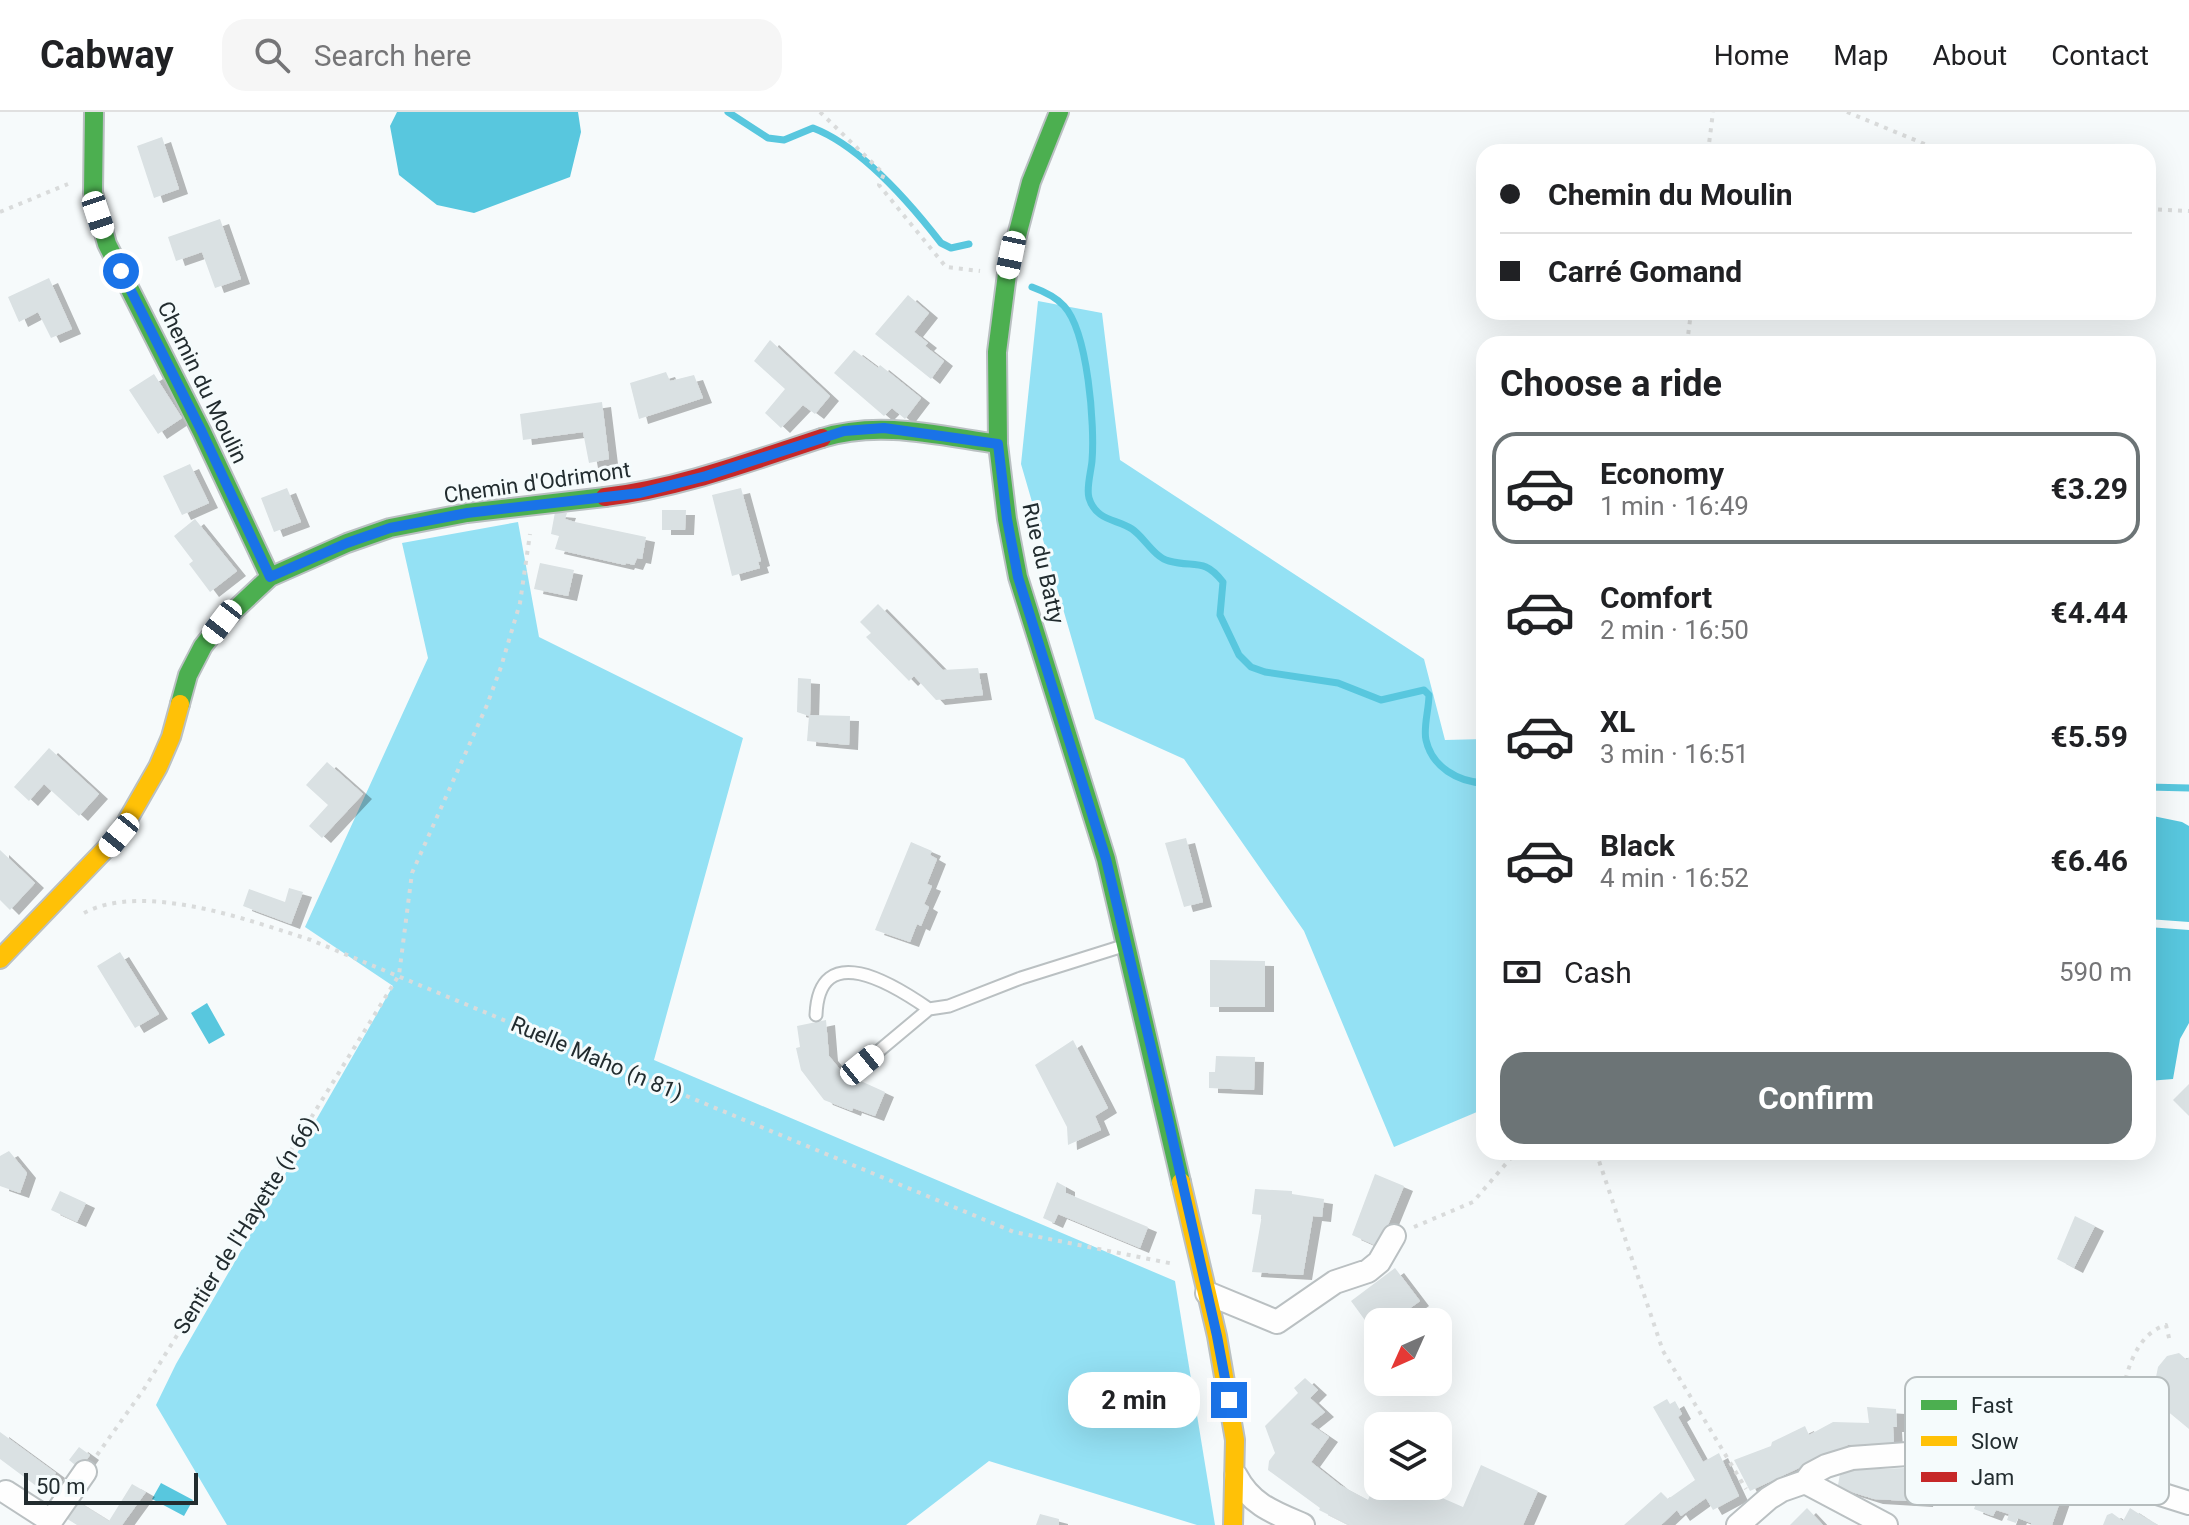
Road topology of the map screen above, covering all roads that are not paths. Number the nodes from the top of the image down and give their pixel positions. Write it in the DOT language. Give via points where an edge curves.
graph roads {
  1 [pos="94,112"];
  2 [pos="1059,112"];
  3 [pos="998,444"];
  4 [pos="270,577"];
  5 [pos="1128,945"];
  6 [pos="0,959"];
  7 [pos="929,1009"];
  8 [pos="816,1015"];
  9 [pos="862,1065"];
  10 [pos="1394,1236"];
  11 [pos="1207,1293"];
  12 [pos="1905,1454"];
  13 [pos="85,1472"];
  14 [pos="1236,1476"];
  15 [pos="1805,1482"];
  16 [pos="6,1492"];
  17 [pos="2169,1496"];
  18 [pos="2189,1503"];
  19 [pos="49,1523"];
  20 [pos="1284,1523"];
  21 [pos="1233,1525"];
  22 [pos="1738,1525"];
  23 [pos="1886,1525"];
  1 -- 4 [label="street, Chemin du Moulin" via="93,193 107,244"];
  2 -- 3 [label="street, Rue du Batty" via="1031,182 1007,274 997,352"];
  3 -- 4 [label="street, Chemin d'Odrimont" via="884,428 844,431 655,489 390,528"];
  3 -- 5 [label="street, Rue du Batty" via="1018,577 1086,789"];
  4 -- 6 [label="street, Chemin d'Odrimont" via="203,646 158,767 119,835"];
  5 -- 7 [label="lane"];
  5 -- 11 [label="street, Rue du Batty"];
  7 -- 8 [label="lane" via="893,985 850,972 824,983"];
  7 -- 9 [label="lane"];
  10 -- 11 [label="street" via="1368,1271 1335,1282 1277,1322"];
  11 -- 14 [label="street, Rue du Batty" via="1229,1400"];
  12 -- 15 [label="street" via="1852,1458 1819,1470"];
  13 -- 19 [label="street"];
  14 -- 20 [label="street"];
  14 -- 21 [label="street, Rue du Batty"];
  15 -- 22 [label="street" via="1782,1490"];
  15 -- 23 [label="street"];
  16 -- 19 [label="street"];
  17 -- 18 [label="street"];
}
